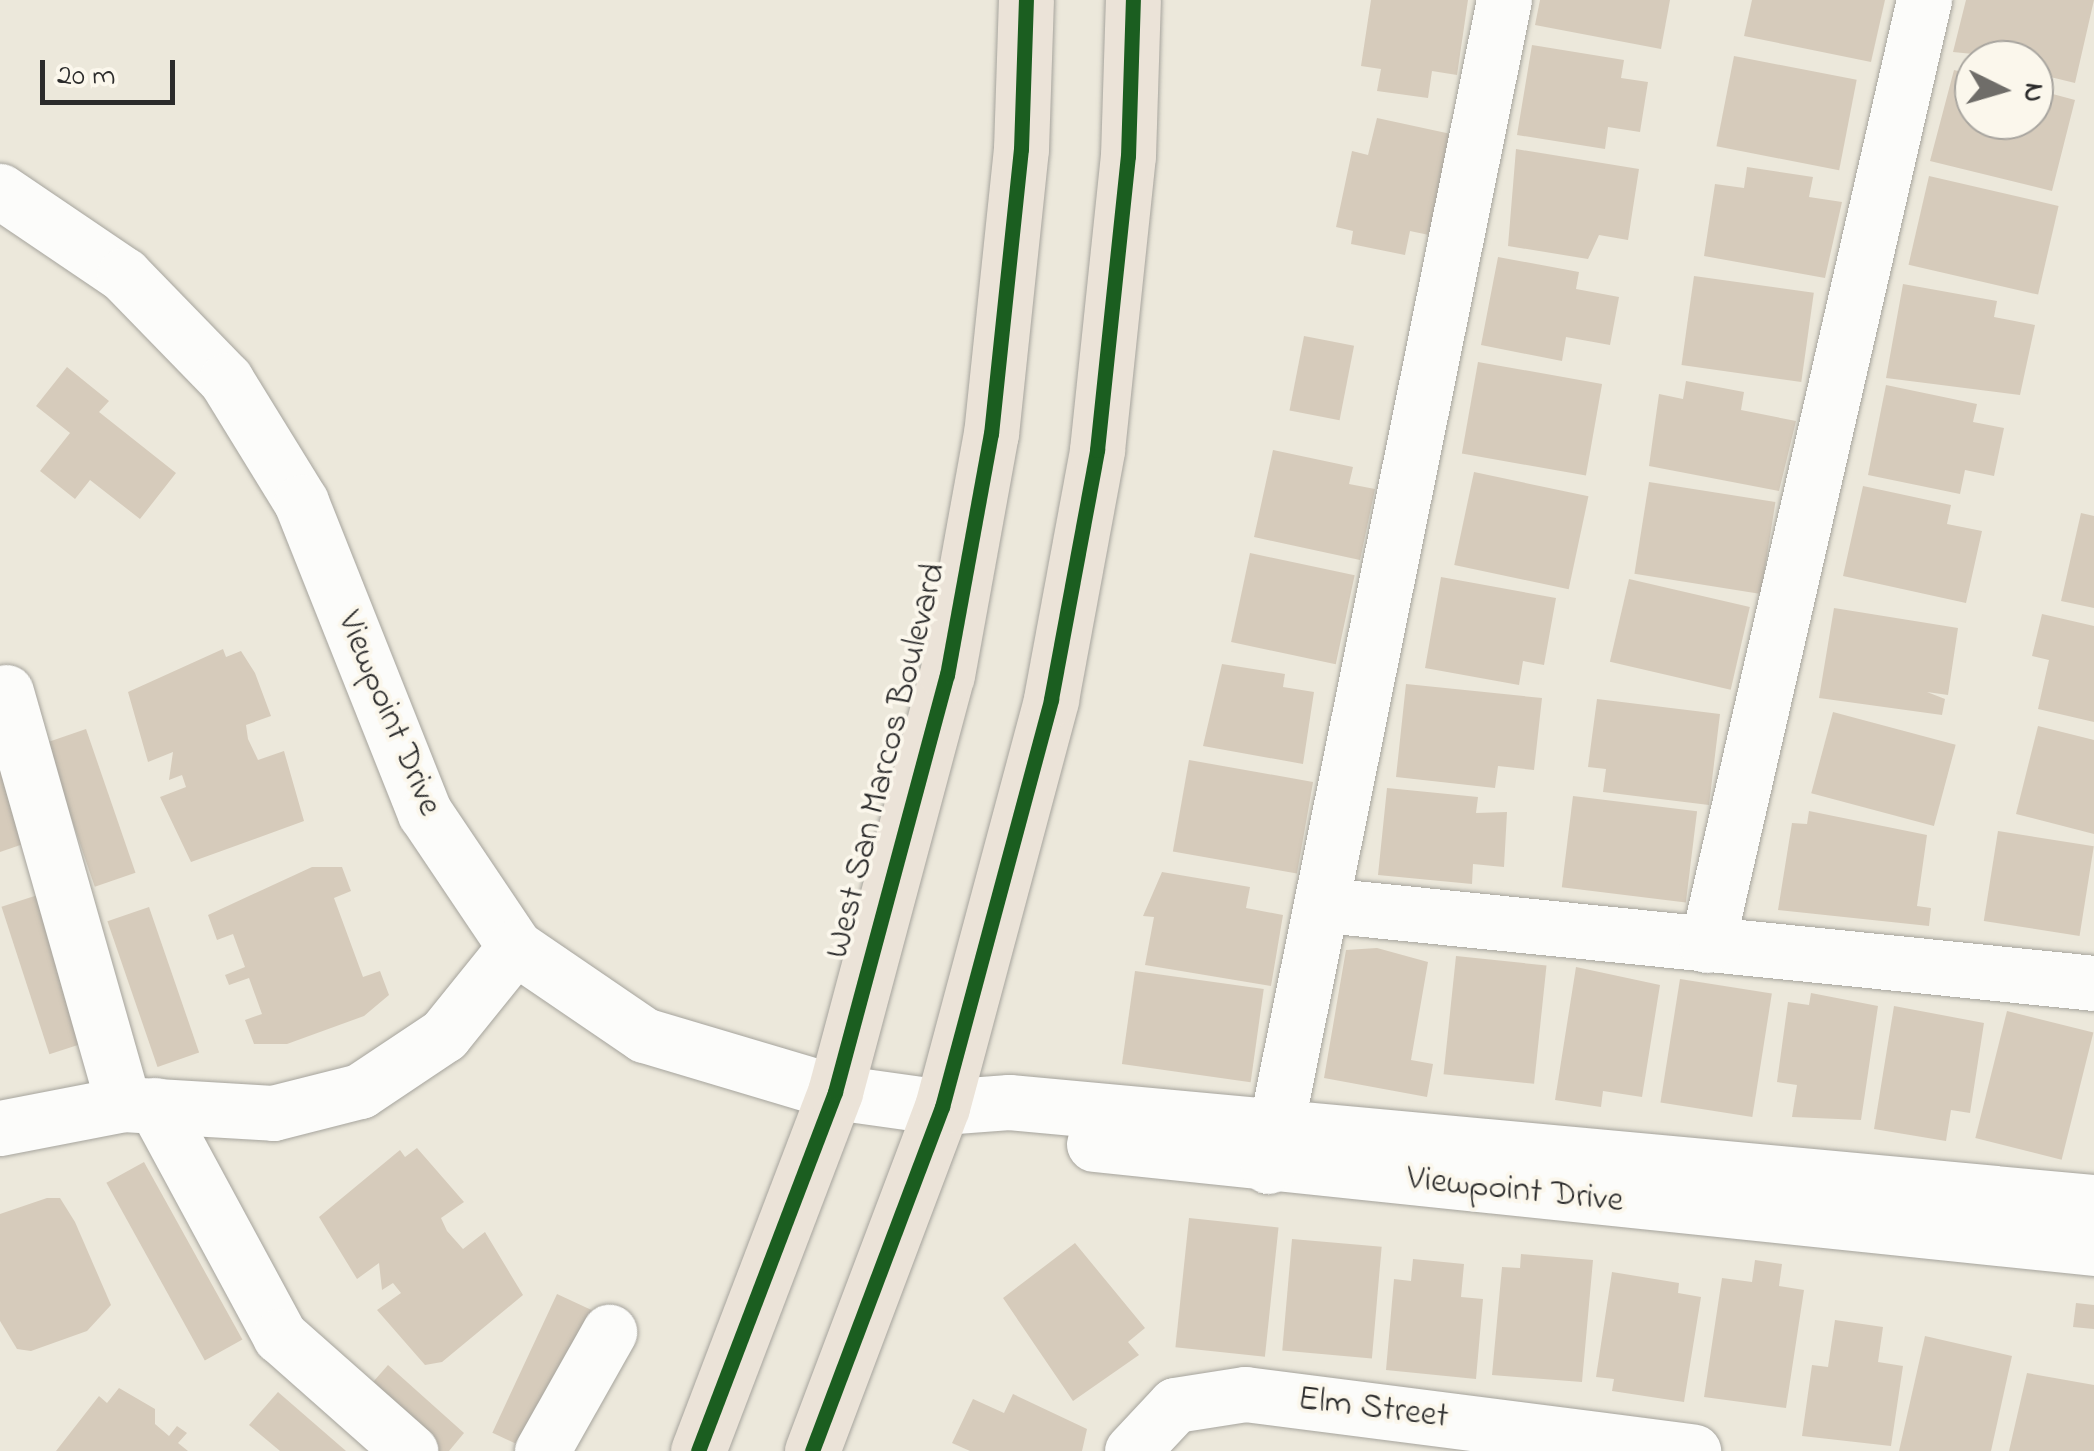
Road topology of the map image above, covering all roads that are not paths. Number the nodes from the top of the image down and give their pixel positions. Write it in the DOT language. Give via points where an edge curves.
graph roads {
  1 [pos="1026,0"];
  2 [pos="1133,0"];
  3 [pos="1504,0"];
  4 [pos="1924,0"];
  5 [pos="0,191"];
  6 [pos="6,692"];
  7 [pos="1325,905"];
  8 [pos="1707,945"];
  9 [pos="515,947"];
  10 [pos="2094,982"];
  11 [pos="834,1092"];
  12 [pos="139,1105"];
  13 [pos="942,1107"];
  14 [pos="0,1128"];
  15 [pos="1272,1145"];
  16 [pos="2094,1202"];
  17 [pos="2094,1248"];
  18 [pos="609,1332"];
  19 [pos="1523,1439"];
  20 [pos="410,1451"];
  21 [pos="542,1451"];
  22 [pos="698,1451"];
  23 [pos="812,1451"];
  24 [pos="1132,1451"];
  25 [pos="1693,1451"];
  1 -- 11 [label="main road, West San Marcos Boulevard" via="1021,149 991,434 947,675"];
  2 -- 13 [label="main road" via="1128,156 1097,450 1051,699"];
  3 -- 7 [label="street"];
  4 -- 8 [label="street"];
  5 -- 9 [label="street, Viewpoint Drive" via="124,275 226,380 301,502 425,813"];
  6 -- 12 [label="street"];
  7 -- 8 [label="street"];
  7 -- 15 [label="street"];
  8 -- 10 [label="street"];
  9 -- 11 [label="street, Viewpoint Drive" via="644,1034"];
  9 -- 12 [label="street" via="444,1035 360,1091 273,1112"];
  11 -- 13 [label="street, Viewpoint Drive"];
  11 -- 22 [label="main road, West San Marcos Boulevard"];
  12 -- 14 [label="street"];
  12 -- 20 [label="street" via="280,1336"];
  13 -- 15 [label="street, Viewpoint Drive" via="1010,1133"];
  13 -- 23 [label="main road"];
  15 -- 16 [label="street, Viewpoint Drive"];
  15 -- 17 [label="street, Viewpoint Drive"];
  18 -- 21 [label="street"];
  19 -- 24 [label="street, Elm Street" via="1245,1394 1175,1405"];
  19 -- 25 [label="street, Elm Street"];
}
